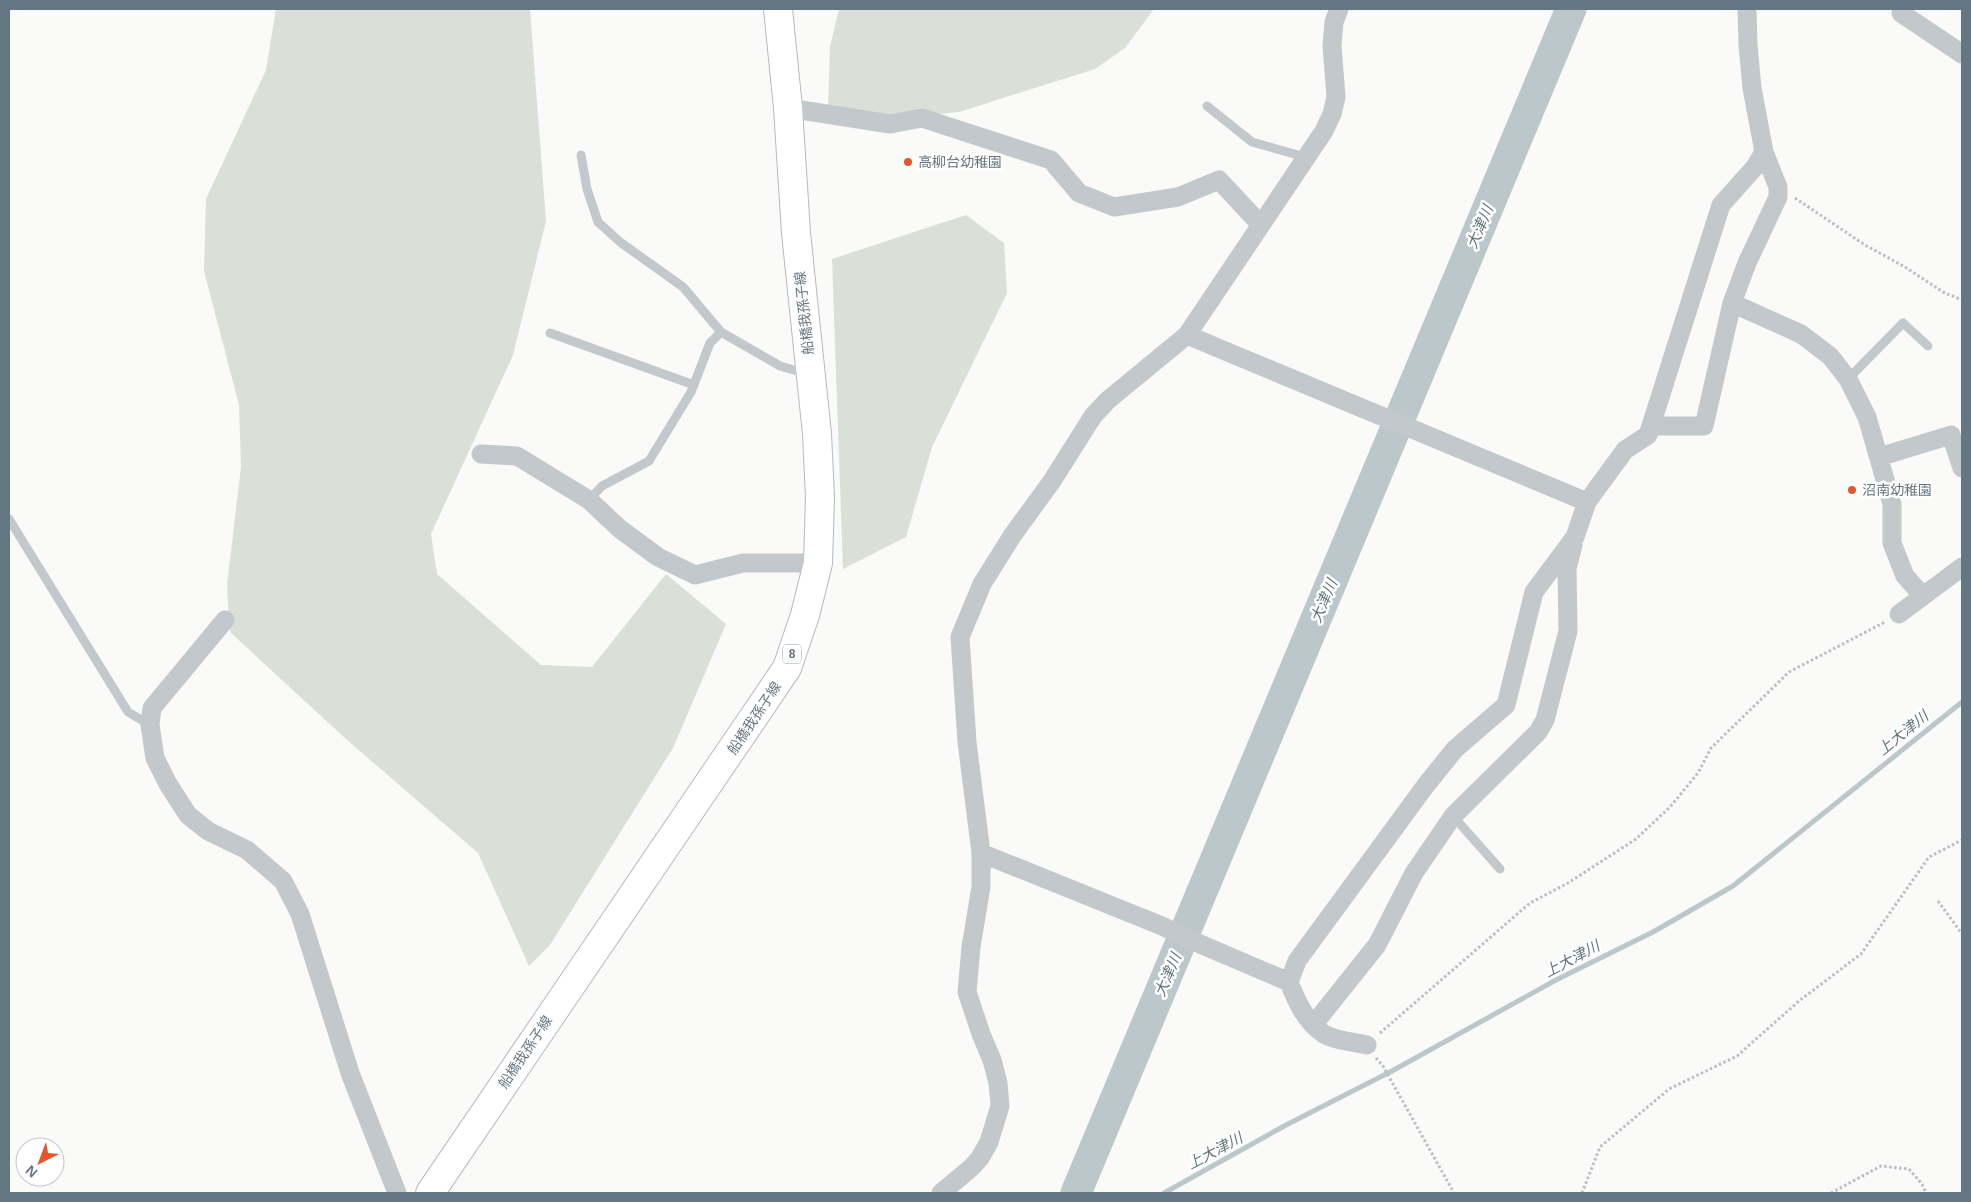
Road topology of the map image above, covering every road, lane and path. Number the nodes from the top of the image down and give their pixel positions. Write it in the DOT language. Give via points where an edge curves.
graph roads {
  1 [pos="778,9"];
  2 [pos="1339,9"];
  3 [pos="1747,9"];
  4 [pos="1904,9"];
  5 [pos="1962,54"];
  6 [pos="1207,106"];
  7 [pos="788,108"];
  8 [pos="1764,152"];
  9 [pos="581,155"];
  10 [pos="1305,157"];
  11 [pos="1778,187"];
  12 [pos="1260,224"];
  13 [pos="1962,300"];
  14 [pos="1732,303"];
  15 [pos="721,332"];
  16 [pos="550,333"];
  17 [pos="1187,335"];
  18 [pos="1928,346"];
  19 [pos="811,374"];
  20 [pos="1848,379"];
  21 [pos="694,385"];
  22 [pos="1652,426"];
  23 [pos="481,454"];
  24 [pos="1879,457"];
  25 [pos="1962,468"];
  26 [pos="589,500"];
  27 [pos="1587,502"];
  28 [pos="9,519"];
  29 [pos="1575,537"];
  30 [pos="818,563"];
  31 [pos="1962,567"];
  32 [pos="1923,596"];
  33 [pos="1899,614"];
  34 [pos="225,620"];
  35 [pos="150,725"];
  36 [pos="1453,816"];
  37 [pos="1962,840"];
  38 [pos="981,853"];
  39 [pos="1500,869"];
  40 [pos="1938,900"];
  41 [pos="1962,934"];
  42 [pos="1289,982"];
  43 [pos="1314,1024"];
  44 [pos="1367,1045"];
  45 [pos="1383,1066"];
  46 [pos="397,1193"];
  47 [pos="430,1193"];
  48 [pos="941,1193"];
  49 [pos="1454,1193"];
  50 [pos="1582,1193"];
  51 [pos="1831,1193"];
  52 [pos="1926,1193"];
  1 -- 7 [label="main road, 船橋我孫子線 / 8"];
  2 -- 10 [label="street" via="1332,46 1336,96 1332,114"];
  3 -- 8 [label="street" via="1752,88"];
  4 -- 5 [label="street" via="1901,13"];
  6 -- 10 [label="lane" via="1252,142"];
  7 -- 12 [label="street" via="890,124 922,118 1051,160 1079,193 1114,207 1178,197 1219,180"];
  7 -- 19 [label="main road, 船橋我孫子線 / 8" via="796,233"];
  8 -- 11 [label="street"];
  8 -- 22 [label="street" via="1721,205"];
  9 -- 15 [label="lane" via="587,189 598,222 620,242 683,287"];
  10 -- 12 [label="street"];
  11 -- 13 [label="path" via="1865,245"];
  11 -- 14 [label="street" via="1776,204 1747,263"];
  12 -- 17 [label="street"];
  14 -- 20 [label="street" via="1801,334 1830,356"];
  14 -- 22 [label="street" via="1704,426"];
  15 -- 19 [label="lane" via="780,366"];
  15 -- 21 [label="lane" via="710,343"];
  16 -- 21 [label="lane"];
  17 -- 27 [label="street"];
  17 -- 38 [label="street" via="1093,416 1012,536 970,610 960,636 967,742"];
  18 -- 20 [label="lane" via="1903,323"];
  19 -- 30 [label="main road, 船橋我孫子線 / 8" via="820,497"];
  20 -- 24 [label="street" via="1866,417"];
  21 -- 26 [label="lane" via="649,461 602,486"];
  22 -- 27 [label="street" via="1648,435 1625,450"];
  23 -- 26 [label="street" via="517,456"];
  24 -- 25 [label="street" via="1951,435"];
  24 -- 32 [label="street" via="1892,504 1892,543 1905,576"];
  26 -- 30 [label="street" via="620,529 658,557 695,574 743,563"];
  27 -- 29 [label="street"];
  28 -- 35 [label="lane" via="128,712"];
  29 -- 36 [label="street" via="1567,568 1568,631 1546,720 1538,732"];
  29 -- 42 [label="street" via="1534,592 1506,705 1455,749 1426,785 1297,961"];
  30 -- 47 [label="main road, 船橋我孫子線 / 8" via="787,668"];
  31 -- 32 [label="street"];
  32 -- 33 [label="street"];
  33 -- 44 [label="path" via="1789,672 1710,748 1698,773 1670,807 1636,839 1568,883 1530,903"];
  34 -- 35 [label="street" via="152,708"];
  35 -- 46 [label="street" via="155,758 188,815 208,831 247,850 284,881 300,914 350,1073"];
  36 -- 39 [label="lane"];
  36 -- 43 [label="street" via="1414,873 1377,945"];
  37 -- 50 [label="path" via="1929,858 1861,954 1799,1001 1737,1056 1669,1089 1600,1147"];
  38 -- 42 [label="street" via="1162,926"];
  38 -- 48 [label="street" via="981,887 967,992 992,1060 1000,1106 989,1142 980,1158"];
  40 -- 41 [label="path"];
  42 -- 43 [label="street" via="1296,1003"];
  43 -- 44 [label="street" via="1324,1034"];
  45 -- 49 [label="path"];
  51 -- 52 [label="path" via="1881,1166 1909,1169"];
}
